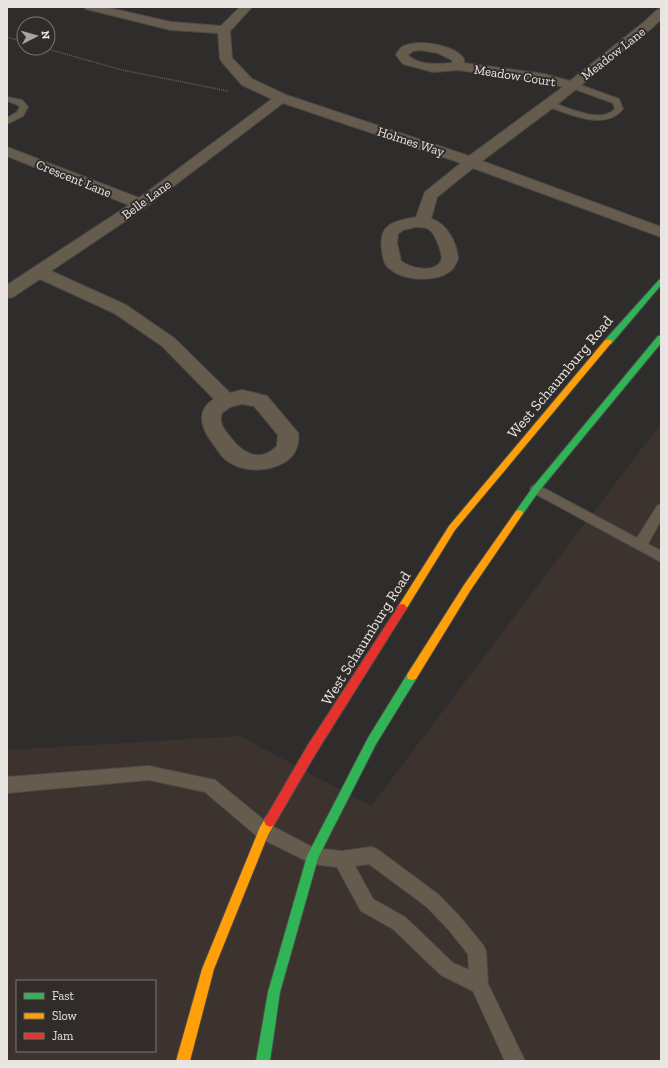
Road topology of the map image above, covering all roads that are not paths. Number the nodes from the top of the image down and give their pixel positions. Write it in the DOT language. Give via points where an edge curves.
graph roads {
  1 [pos="90,7"];
  2 [pos="136,7"];
  3 [pos="246,7"];
  4 [pos="124,15"];
  5 [pos="659,18"];
  6 [pos="224,30"];
  7 [pos="458,66"];
  8 [pos="572,85"];
  9 [pos="281,98"];
  10 [pos="7,99"];
  11 [pos="549,104"];
  12 [pos="7,122"];
  13 [pos="7,151"];
  14 [pos="472,162"];
  15 [pos="141,204"];
  16 [pos="422,222"];
  17 [pos="661,232"];
  18 [pos="39,272"];
  19 [pos="661,280"];
  20 [pos="7,293"];
  21 [pos="661,338"];
  22 [pos="226,400"];
  23 [pos="536,489"];
  24 [pos="661,509"];
  25 [pos="640,545"];
  26 [pos="661,557"];
  27 [pos="7,785"];
  28 [pos="264,831"];
  29 [pos="313,856"];
  30 [pos="342,859"];
  31 [pos="479,985"];
  32 [pos="183,1061"];
  33 [pos="263,1061"];
  34 [pos="514,1061"];
  1 -- 4 [label="street"];
  2 -- 4 [label="street"];
  3 -- 6 [label="street"];
  4 -- 6 [label="street" via="171,26"];
  5 -- 8 [label="street, Meadow Lane"];
  6 -- 9 [label="street, Holmes Way" via="226,59 247,82"];
  7 -- 8 [label="street, Meadow Court" via="544,78"];
  8 -- 11 [label="street, Meadow Lane"];
  8 -- 11 [label="lane, Meadow Lane" via="616,101 620,109 615,114 598,118"];
  9 -- 14 [label="street, Holmes Way"];
  9 -- 15 [label="street, Belle Lane"];
  10 -- 12 [label="lane" via="19,102 24,107 20,114"];
  11 -- 14 [label="street, Meadow Lane"];
  13 -- 15 [label="street, Crescent Lane"];
  14 -- 16 [label="street, Meadow Lane" via="430,195"];
  14 -- 17 [label="street, Holmes Way"];
  15 -- 18 [label="street, Belle Lane"];
  18 -- 20 [label="street, Belle Lane"];
  18 -- 22 [label="street" via="126,313 168,342"];
  19 -- 28 [label="main road, West Schaumburg Road" via="452,528 316,743"];
  21 -- 23 [label="main road"];
  23 -- 25 [label="lane"];
  23 -- 29 [label="main road" via="467,588 372,741"];
  24 -- 25 [label="lane"];
  25 -- 26 [label="lane"];
  27 -- 28 [label="lane" via="149,773 209,784"];
  28 -- 29 [label="lane"];
  28 -- 32 [label="main road, West Schaumburg Road" via="208,969"];
  29 -- 30 [label="lane"];
  29 -- 33 [label="main road" via="274,992"];
  30 -- 31 [label="lane" via="367,906 399,923 447,969"];
  30 -- 31 [label="lane" via="371,855 433,901 477,951"];
  31 -- 34 [label="lane"];
}
